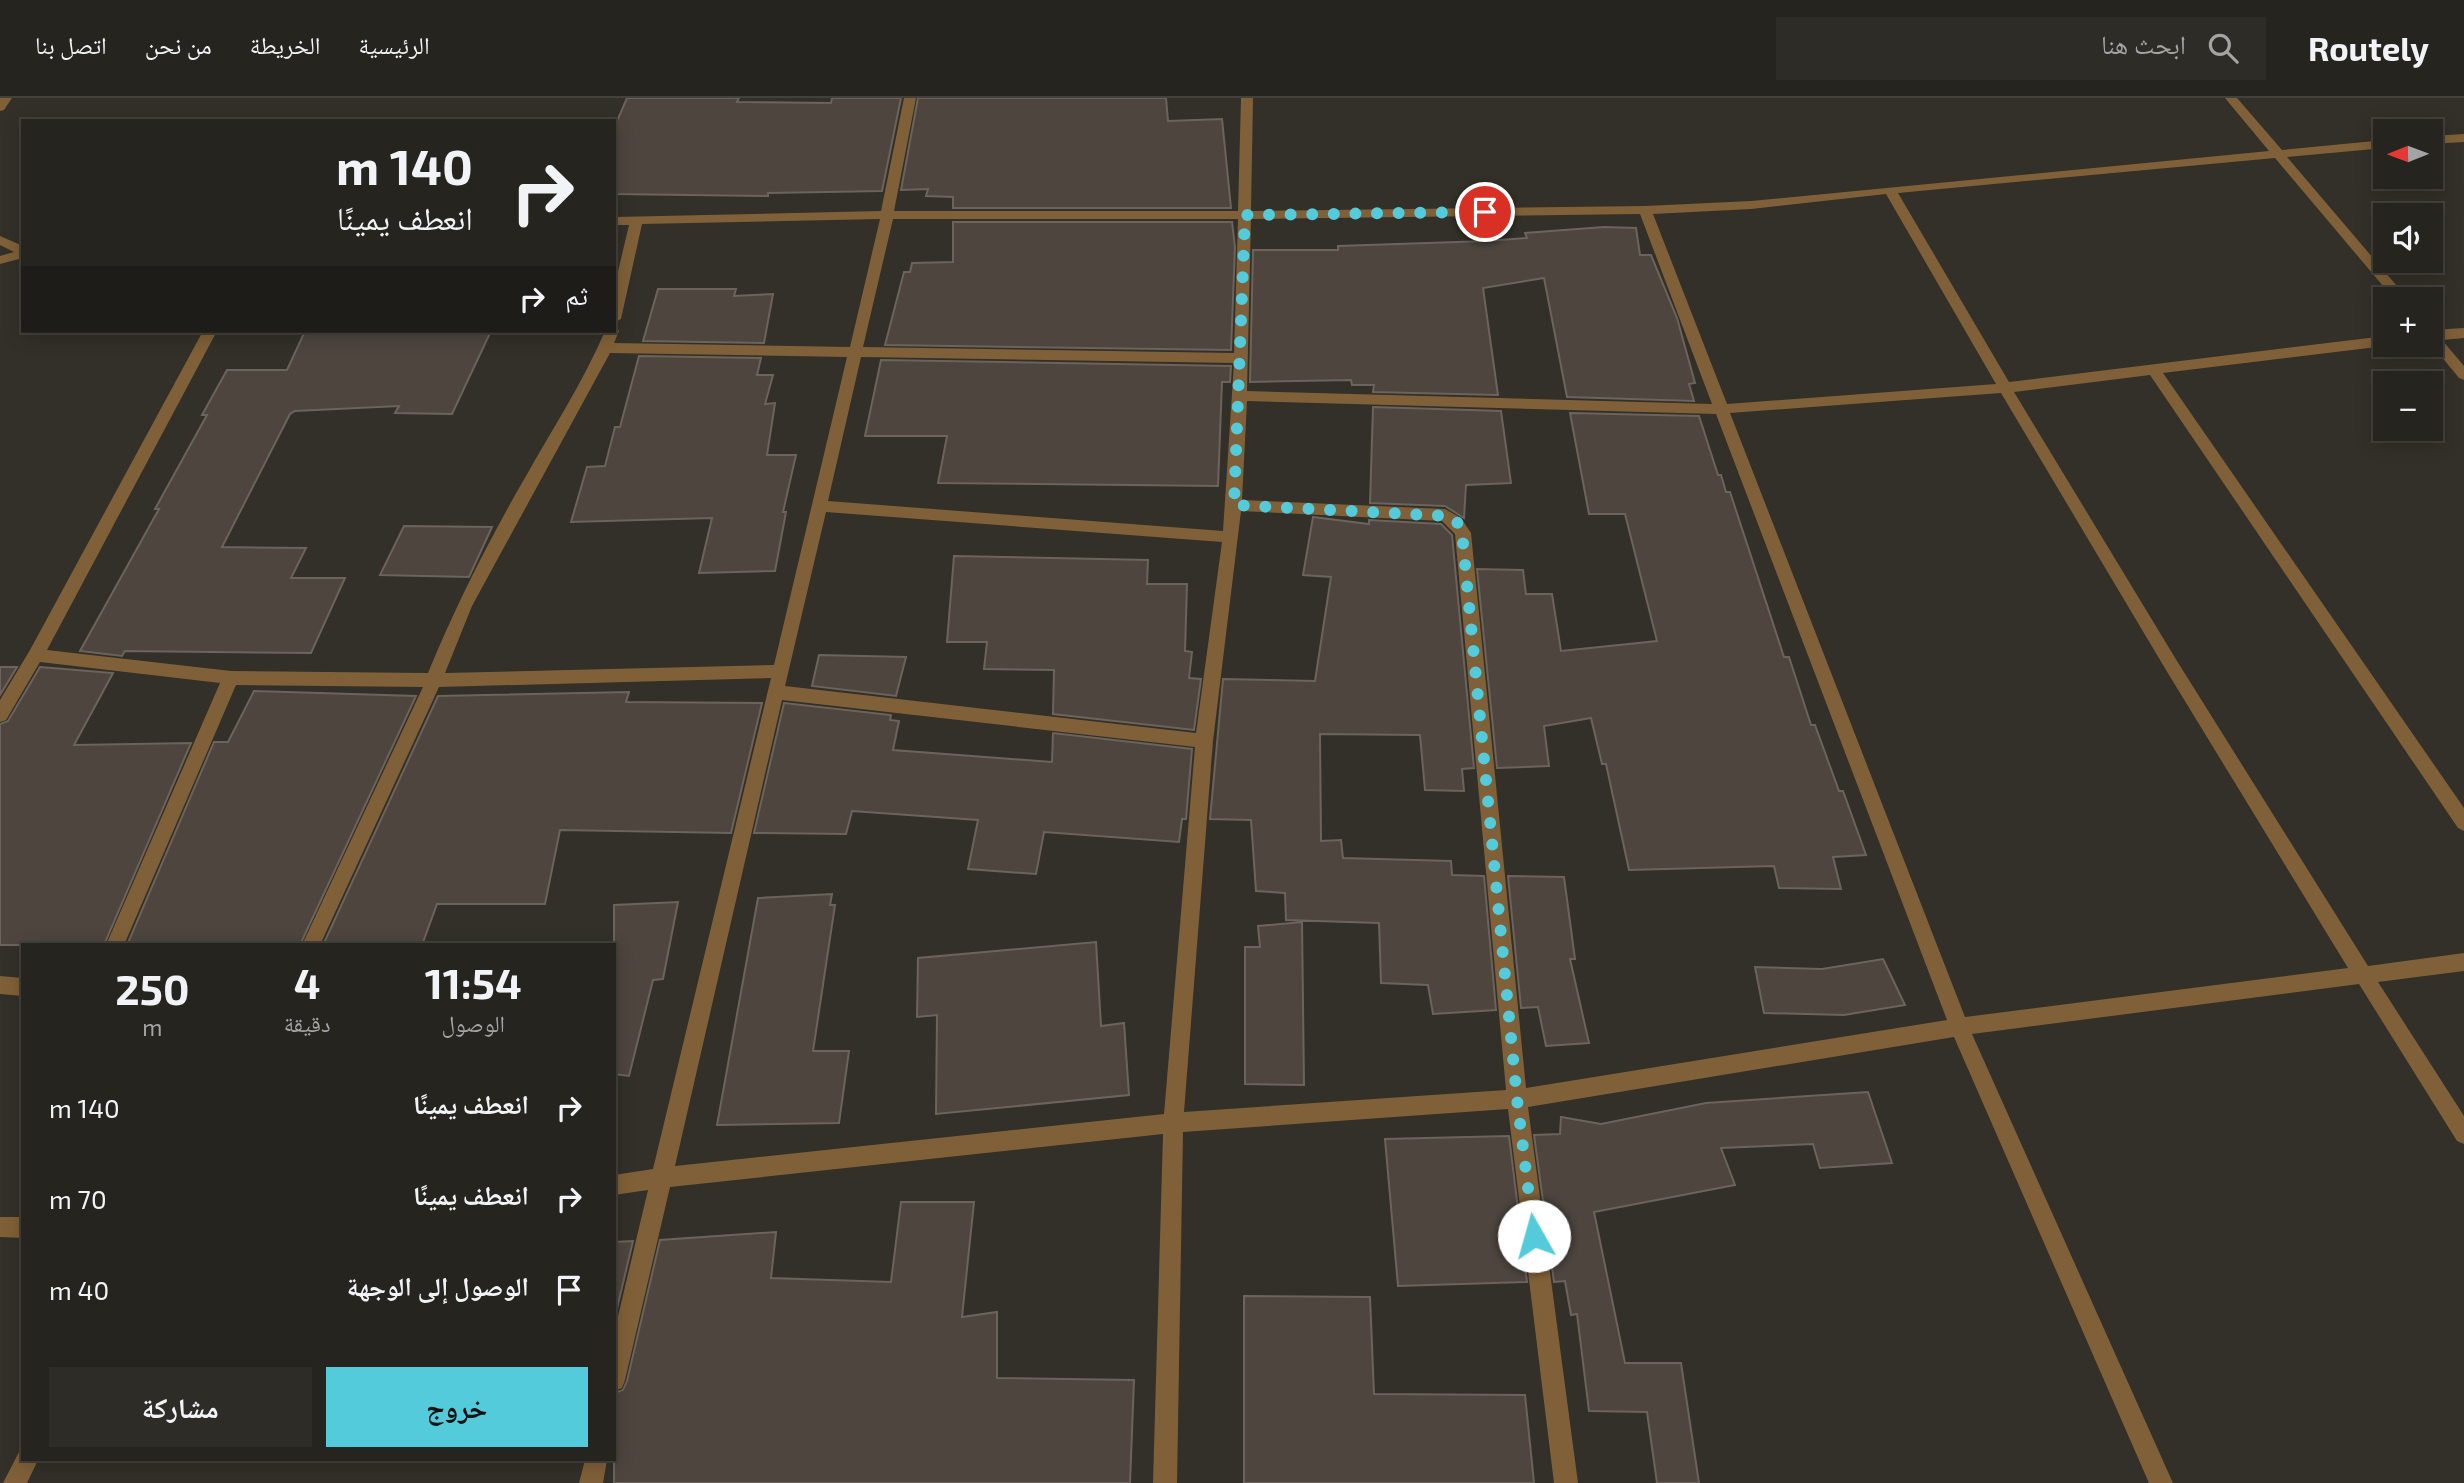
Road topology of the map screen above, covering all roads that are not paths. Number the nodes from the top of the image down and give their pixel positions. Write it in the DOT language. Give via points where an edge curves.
graph roads {
  1 [pos="6,98"];
  2 [pos="909,98"];
  3 [pos="1247,98"];
  4 [pos="2231,98"];
  5 [pos="0,107"];
  6 [pos="2464,138"];
  7 [pos="2443,139"];
  8 [pos="2373,145"];
  9 [pos="2276,152"];
  10 [pos="1890,190"];
  11 [pos="1646,210"];
  12 [pos="887,215"];
  13 [pos="1245,215"];
  14 [pos="616,221"];
  15 [pos="636,221"];
  16 [pos="0,240"];
  17 [pos="21,252"];
  18 [pos="21,254"];
  19 [pos="0,260"];
  20 [pos="2390,287"];
  21 [pos="616,310"];
  22 [pos="210,333"];
  23 [pos="611,333"];
  24 [pos="2464,333"];
  25 [pos="2443,335"];
  26 [pos="2373,343"];
  27 [pos="605,348"];
  28 [pos="2443,350"];
  29 [pos="855,352"];
  30 [pos="1241,358"];
  31 [pos="2154,370"];
  32 [pos="2464,375"];
  33 [pos="2003,388"];
  34 [pos="1240,396"];
  35 [pos="1723,409"];
  36 [pos="1234,505"];
  37 [pos="820,506"];
  38 [pos="1230,537"];
  39 [pos="36,655"];
  40 [pos="781,671"];
  41 [pos="231,678"];
  42 [pos="434,680"];
  43 [pos="775,692"];
  44 [pos="0,715"];
  45 [pos="1204,741"];
  46 [pos="2464,823"];
  47 [pos="116,943"];
  48 [pos="312,943"];
  49 [pos="2464,962"];
  50 [pos="2362,976"];
  51 [pos="0,985"];
  52 [pos="21,987"];
  53 [pos="1959,1027"];
  54 [pos="1517,1099"];
  55 [pos="1173,1123"];
  56 [pos="2464,1135"];
  57 [pos="660,1178"];
  58 [pos="616,1185"];
  59 [pos="0,1227"];
  60 [pos="21,1227"];
  61 [pos="616,1371"];
  62 [pos="26,1461"];
  63 [pos="596,1461"];
  64 [pos="15,1483"];
  65 [pos="591,1483"];
  66 [pos="1166,1483"];
  67 [pos="1566,1483"];
  68 [pos="2161,1483"];
  1 -- 5 [label="street"];
  2 -- 12 [label="street"];
  3 -- 13 [label="street"];
  4 -- 9 [label="street"];
  6 -- 7 [label="street"];
  8 -- 9 [label="street"];
  9 -- 10 [label="street"];
  9 -- 20 [label="street"];
  10 -- 11 [label="street" via="1751,205"];
  10 -- 33 [label="street"];
  11 -- 13 [label="street"];
  11 -- 35 [label="street"];
  12 -- 13 [label="street"];
  12 -- 15 [label="street"];
  12 -- 29 [label="street"];
  13 -- 30 [label="street"];
  14 -- 15 [label="street"];
  15 -- 21 [label="street"];
  16 -- 17 [label="street"];
  18 -- 19 [label="street"];
  22 -- 39 [label="street"];
  23 -- 27 [label="street"];
  24 -- 25 [label="street"];
  26 -- 31 [label="street"];
  27 -- 29 [label="street"];
  27 -- 42 [label="street" via="464,606"];
  28 -- 32 [label="street"];
  29 -- 30 [label="street"];
  29 -- 37 [label="street"];
  30 -- 34 [label="street"];
  31 -- 33 [label="street"];
  31 -- 46 [label="street"];
  33 -- 35 [label="street"];
  33 -- 50 [label="street"];
  34 -- 35 [label="street"];
  34 -- 36 [label="street"];
  35 -- 53 [label="street"];
  36 -- 38 [label="street"];
  36 -- 54 [label="street" via="1446,516 1457,522 1462,533"];
  37 -- 38 [label="street"];
  37 -- 40 [label="street"];
  38 -- 45 [label="street"];
  39 -- 41 [label="street"];
  39 -- 44 [label="street"];
  40 -- 42 [label="street"];
  40 -- 43 [label="street"];
  41 -- 42 [label="street"];
  41 -- 47 [label="street"];
  42 -- 48 [label="street"];
  43 -- 45 [label="street"];
  43 -- 57 [label="street"];
  45 -- 55 [label="street"];
  49 -- 50 [label="street"];
  50 -- 53 [label="street"];
  50 -- 56 [label="street"];
  51 -- 52 [label="street"];
  53 -- 54 [label="street"];
  53 -- 68 [label="street"];
  54 -- 55 [label="street"];
  54 -- 67 [label="street"];
  55 -- 57 [label="street"];
  55 -- 66 [label="street"];
  57 -- 58 [label="street"];
  57 -- 61 [label="street"];
  59 -- 60 [label="street"];
  62 -- 64 [label="street"];
  63 -- 65 [label="street"];
}
